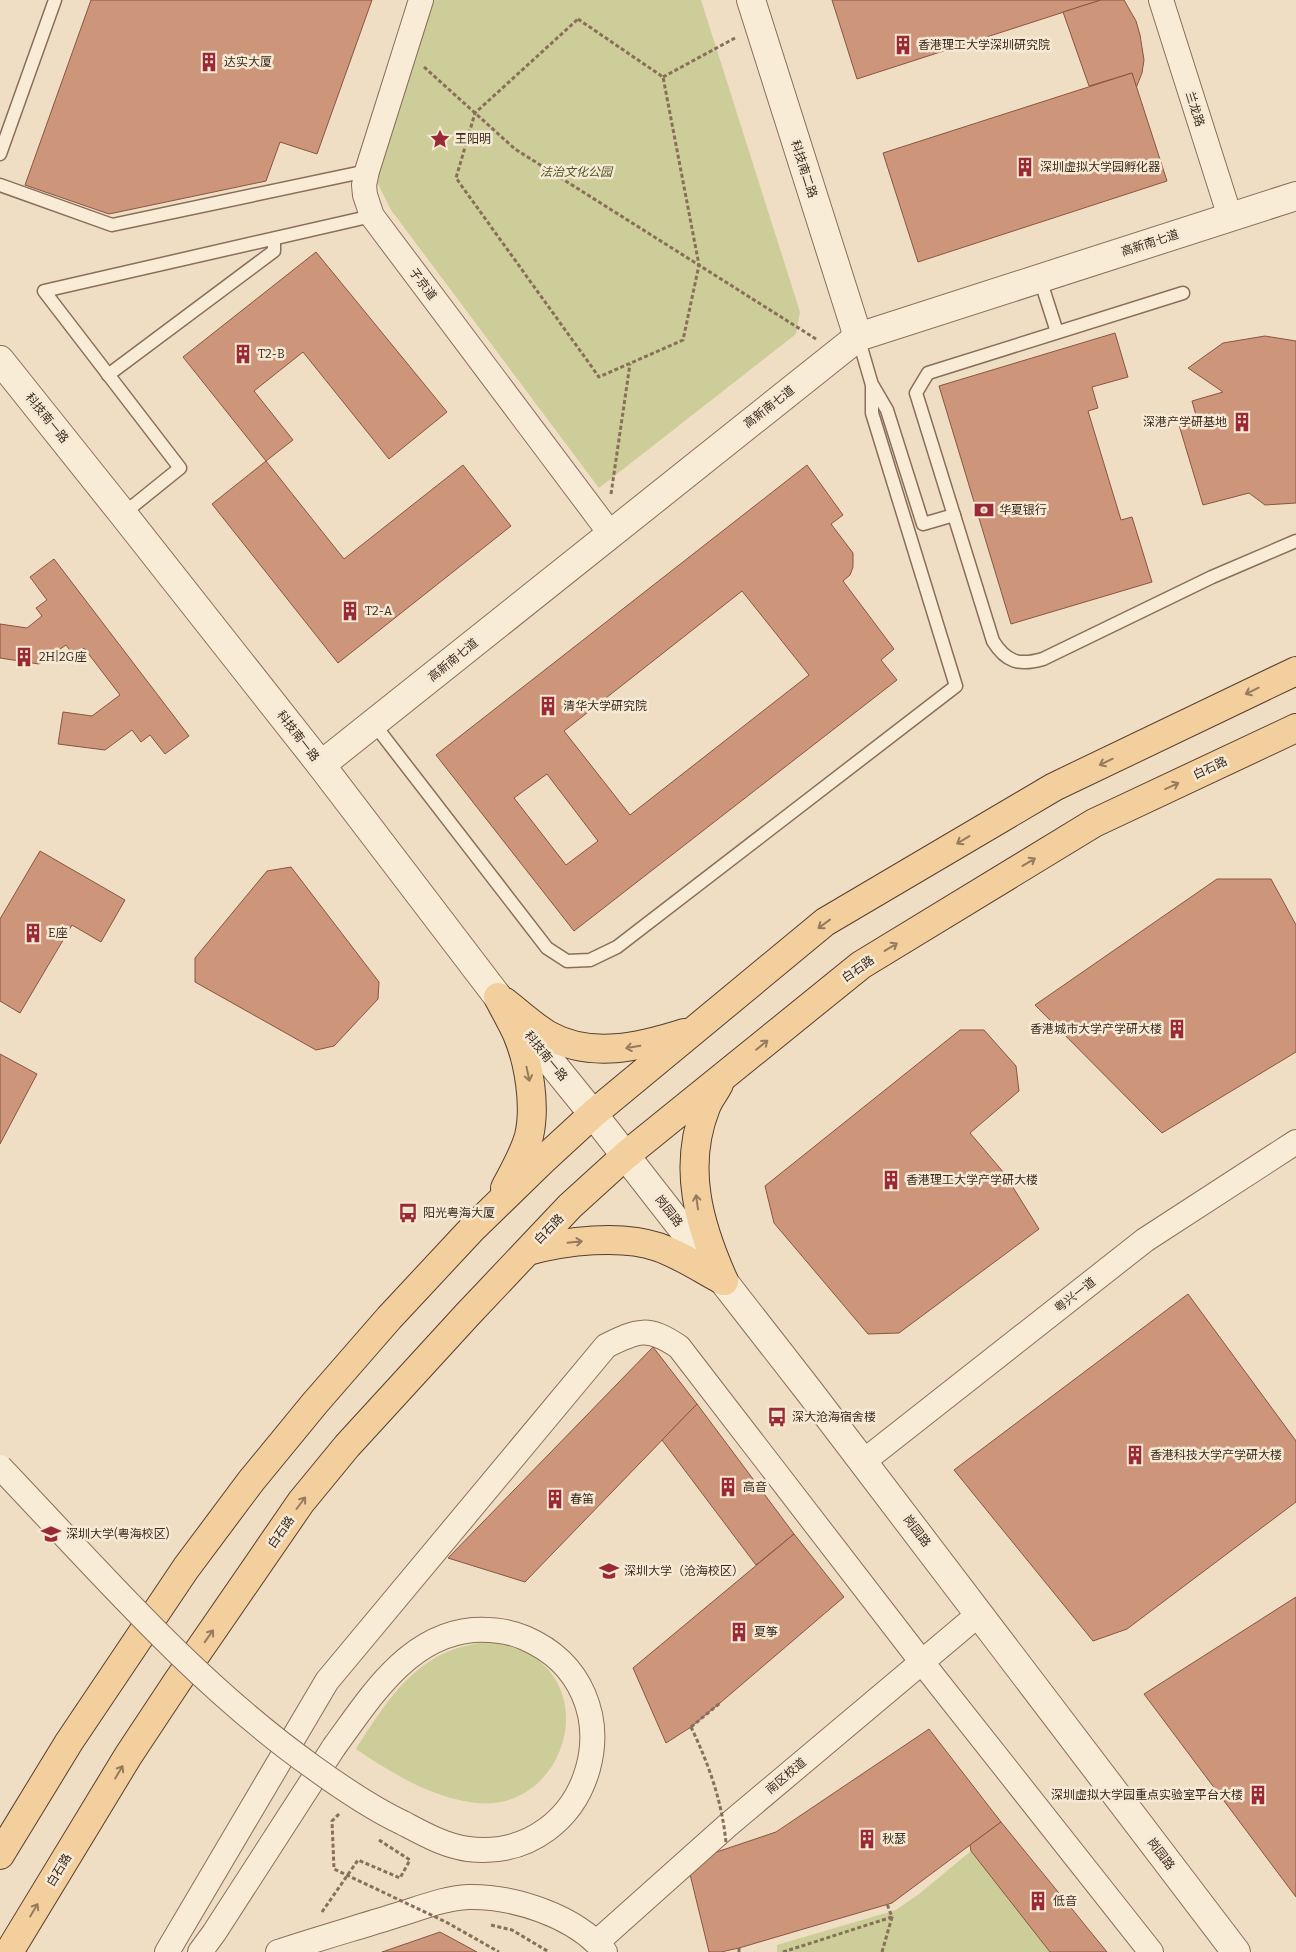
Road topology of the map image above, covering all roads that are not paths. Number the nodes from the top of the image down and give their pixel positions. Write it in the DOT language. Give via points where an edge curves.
graph roads {
  1 [pos="55,0"];
  2 [pos="421,0"];
  3 [pos="1161,0"];
  4 [pos="755,12"];
  5 [pos="0,154"];
  6 [pos="367,171"];
  7 [pos="0,185"];
  8 [pos="1296,196"];
  9 [pos="372,216"];
  10 [pos="1230,217"];
  11 [pos="274,239"];
  12 [pos="1040,279"];
  13 [pos="1183,293"];
  14 [pos="1057,332"];
  15 [pos="848,345"];
  16 [pos="0,360"];
  17 [pos="108,375"];
  18 [pos="872,385"];
  19 [pos="123,514"];
  20 [pos="954,515"];
  21 [pos="608,530"];
  22 [pos="1296,541"];
  23 [pos="1296,670"];
  24 [pos="374,724"];
  25 [pos="1296,728"];
  26 [pos="320,765"];
  27 [pos="498,997"];
  28 [pos="696,1028"];
  29 [pos="724,1076"];
  30 [pos="593,1114"];
  31 [pos="1296,1142"];
  32 [pos="625,1156"];
  33 [pos="494,1208"];
  34 [pos="528,1251"];
  35 [pos="724,1281"];
  36 [pos="864,1461"];
  37 [pos="0,1467"];
  38 [pos="979,1614"];
  39 [pos="921,1661"];
  40 [pos="0,1855"];
  41 [pos="601,1947"];
  42 [pos="289,1948"];
  43 [pos="9,1952"];
  44 [pos="167,1952"];
  45 [pos="200,1952"];
  46 [pos="1151,1952"];
  47 [pos="1236,1952"];
  1 -- 5 [label="lane"];
  2 -- 6 [label="street, 子京道"];
  3 -- 10 [label="street, 兰龙路"];
  4 -- 15 [label="street, 科技南二路"];
  6 -- 7 [label="lane" via="112,225"];
  6 -- 9 [label="street, 子京道" via="365,195"];
  8 -- 10 [label="street, 高新南七道"];
  9 -- 11 [label="lane"];
  9 -- 21 [label="street, 子京道"];
  10 -- 12 [label="street, 高新南七道"];
  11 -- 17 [label="lane" via="274,250"];
  11 -- 17 [label="lane" via="44,291"];
  12 -- 14 [label="lane"];
  12 -- 15 [label="street, 高新南七道"];
  13 -- 14 [label="lane"];
  14 -- 20 [label="lane" via="928,373 916,393"];
  15 -- 18 [label="lane"];
  15 -- 21 [label="street, 高新南七道"];
  16 -- 19 [label="street, 科技南一路"];
  17 -- 19 [label="lane" via="180,468"];
  18 -- 20 [label="lane" via="887,410 922,524"];
  18 -- 24 [label="lane" via="872,413 956,686 617,947 590,960 567,961 547,948"];
  19 -- 26 [label="street, 科技南一路"];
  20 -- 22 [label="lane" via="992,641 1006,657 1029,663"];
  21 -- 24 [label="street, 高新南七道"];
  23 -- 28 [label="main road, one-way" via="1054,786 833,917"];
  24 -- 26 [label="street, 高新南七道"];
  29 -- 25 [label="main road, 白石路, one-way" via="861,965 1086,828"];
  26 -- 27 [label="street, 科技南一路"];
  28 -- 27 [label="main road, one-way" via="652,1043 621,1049 573,1046 547,1035"];
  27 -- 30 [label="street, 科技南一路"];
  27 -- 33 [label="main road, one-way" via="518,1036 529,1077 532,1115 518,1163"];
  28 -- 30 [label="main road"];
  29 -- 32 [label="main road, 白石路"];
  35 -- 29 [label="main road, one-way" via="699,1217 695,1164 706,1107"];
  30 -- 32 [label="street, 岗园路"];
  30 -- 33 [label="main road"];
  31 -- 36 [label="street, 粤兴一道" via="1145,1240"];
  32 -- 34 [label="main road, 白石路" via="570,1206"];
  32 -- 35 [label="street, 岗园路"];
  33 -- 40 [label="main road" via="389,1318 251,1482 186,1568 74,1735"];
  34 -- 35 [label="main road, one-way" via="592,1240 630,1242 658,1247"];
  43 -- 34 [label="main road, 白石路, one-way" via="139,1740 301,1502 347,1446"];
  35 -- 36 [label="street, 岗园路"];
  36 -- 38 [label="street, 岗园路"];
  37 -- 45 [label="street, bridge" via="162,1638 230,1701 296,1755 304,1760 311,1766 319,1771 349,1793 442,1843 492,1850 518,1844 544,1832 563,1815 577,1798 591,1762 592,1721 587,1702 567,1668 554,1656 532,1641 506,1632 463,1631 444,1636 413,1654 383,1682 334,1747 324,1763 319,1771 314,1779 230,1909"];
  38 -- 39 [label="street, 南区校道"];
  38 -- 47 [label="street, 岗园路"];
  39 -- 41 [label="street, 南区校道" via="728,1825"];
  39 -- 44 [label="street" via="679,1347 660,1334 632,1333 606,1346 327,1682"];
  39 -- 46 [label="street"];
  41 -- 42 [label="street" via="566,1919 495,1898 467,1897 432,1904"];
}
